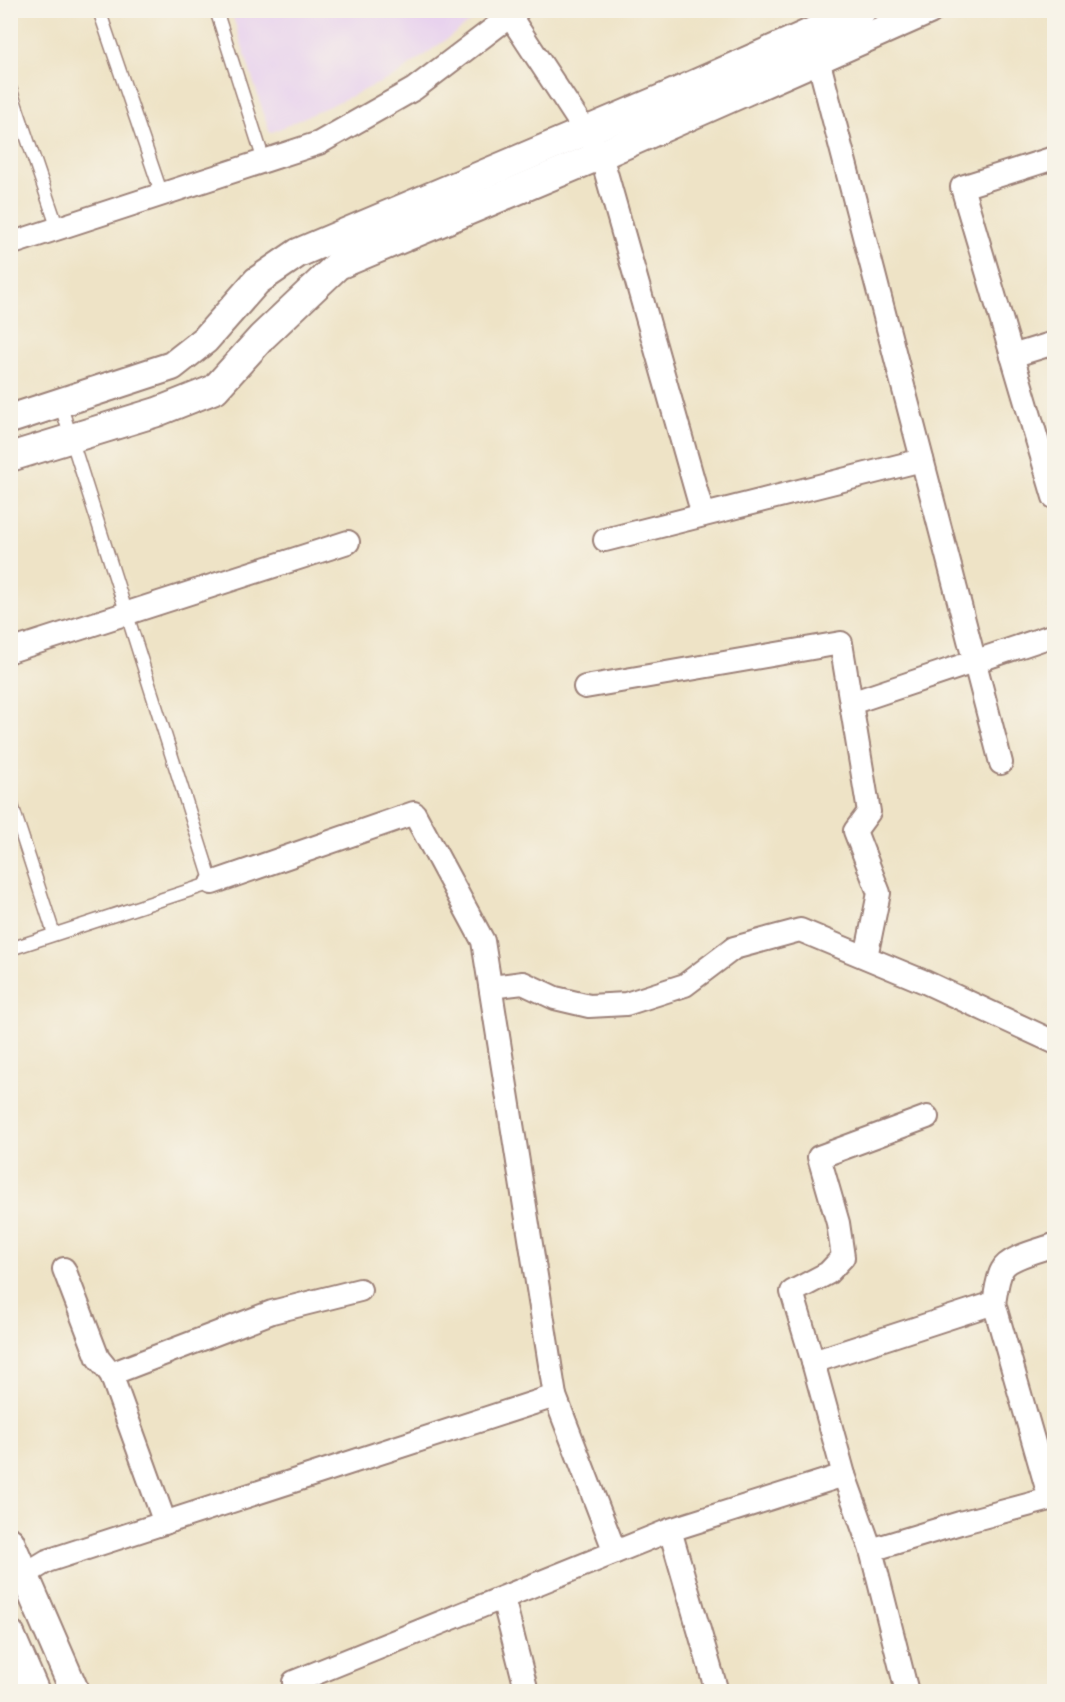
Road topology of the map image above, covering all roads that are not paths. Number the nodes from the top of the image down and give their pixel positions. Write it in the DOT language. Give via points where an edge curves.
graph roads {
  1 [pos="99,10"];
  2 [pos="216,10"];
  3 [pos="862,10"];
  4 [pos="929,10"];
  5 [pos="511,12"];
  6 [pos="818,59"];
  7 [pos="10,88"];
  8 [pos="16,122"];
  9 [pos="585,131"];
  10 [pos="601,155"];
  11 [pos="1054,158"];
  12 [pos="264,161"];
  13 [pos="162,195"];
  14 [pos="58,229"];
  15 [pos="10,244"];
  16 [pos="1054,343"];
  17 [pos="1012,356"];
  18 [pos="60,403"];
  19 [pos="10,419"];
  20 [pos="72,438"];
  21 [pos="10,457"];
  22 [pos="921,460"];
  23 [pos="1054,497"];
  24 [pos="702,515"];
  25 [pos="605,540"];
  26 [pos="348,542"];
  27 [pos="126,614"];
  28 [pos="1054,635"];
  29 [pos="10,651"];
  30 [pos="974,662"];
  31 [pos="585,687"];
  32 [pos="852,704"];
  33 [pos="1001,763"];
  34 [pos="10,799"];
  35 [pos="15,825"];
  36 [pos="212,884"];
  37 [pos="54,934"];
  38 [pos="10,949"];
  39 [pos="866,957"];
  40 [pos="491,987"];
  41 [pos="1054,1042"];
  42 [pos="927,1118"];
  43 [pos="1054,1245"];
  44 [pos="64,1269"];
  45 [pos="360,1290"];
  46 [pos="994,1304"];
  47 [pos="813,1362"];
  48 [pos="111,1374"];
  49 [pos="555,1396"];
  50 [pos="844,1475"];
  51 [pos="1052,1506"];
  52 [pos="165,1523"];
  53 [pos="670,1530"];
  54 [pos="10,1542"];
  55 [pos="871,1550"];
  56 [pos="615,1552"];
  57 [pos="24,1575"];
  58 [pos="503,1598"];
  59 [pos="10,1634"];
  60 [pos="35,1692"];
  61 [pos="75,1692"];
  62 [pos="297,1692"];
  63 [pos="527,1692"];
  64 [pos="717,1692"];
  65 [pos="908,1692"];
  1 -- 13 [label="lane"];
  2 -- 12 [label="lane"];
  3 -- 9 [label="street"];
  4 -- 6 [label="street"];
  5 -- 9 [label="street"];
  5 -- 12 [label="street" via="414,89 319,143"];
  6 -- 10 [label="street"];
  6 -- 22 [label="street"];
  7 -- 8 [label="lane"];
  8 -- 14 [label="lane"];
  9 -- 10 [label="street"];
  9 -- 18 [label="street" via="298,253 257,281 205,340 172,366"];
  10 -- 20 [label="street" via="338,265 214,389 157,412"];
  10 -- 24 [label="street"];
  11 -- 17 [label="street" via="962,187"];
  12 -- 13 [label="street"];
  13 -- 14 [label="street"];
  14 -- 15 [label="street"];
  16 -- 17 [label="street"];
  17 -- 23 [label="street"];
  18 -- 19 [label="street"];
  18 -- 20 [label="lane"];
  20 -- 21 [label="street"];
  20 -- 27 [label="lane"];
  22 -- 24 [label="street"];
  22 -- 30 [label="street"];
  24 -- 25 [label="street"];
  26 -- 27 [label="street"];
  27 -- 29 [label="street"];
  27 -- 36 [label="lane"];
  28 -- 30 [label="street"];
  30 -- 32 [label="street"];
  30 -- 33 [label="street"];
  31 -- 32 [label="street" via="841,643"];
  32 -- 39 [label="street" via="869,812 855,831 879,893"];
  34 -- 35 [label="lane"];
  35 -- 37 [label="lane"];
  36 -- 37 [label="lane"];
  36 -- 40 [label="street" via="414,813 483,940"];
  37 -- 38 [label="lane"];
  39 -- 40 [label="street" via="800,930 734,948 685,985 626,1004 589,1006 555,998 524,983"];
  39 -- 41 [label="street"];
  40 -- 49 [label="street"];
  42 -- 47 [label="street" via="819,1157 838,1223 843,1257 828,1273 792,1292"];
  43 -- 46 [label="street" via="1007,1263 1001,1270"];
  44 -- 48 [label="street" via="98,1358"];
  45 -- 48 [label="street" via="272,1312"];
  46 -- 47 [label="street"];
  46 -- 51 [label="street"];
  47 -- 50 [label="street"];
  48 -- 52 [label="street"];
  49 -- 52 [label="street"];
  49 -- 56 [label="street"];
  50 -- 53 [label="street"];
  50 -- 55 [label="street"];
  51 -- 55 [label="street" via="960,1522"];
  52 -- 57 [label="street" via="47,1562"];
  53 -- 56 [label="street"];
  53 -- 64 [label="street"];
  54 -- 57 [label="street"];
  55 -- 65 [label="street"];
  56 -- 58 [label="street"];
  57 -- 61 [label="street"];
  58 -- 62 [label="street" via="294,1682"];
  58 -- 63 [label="street"];
  59 -- 60 [label="street"];
}
